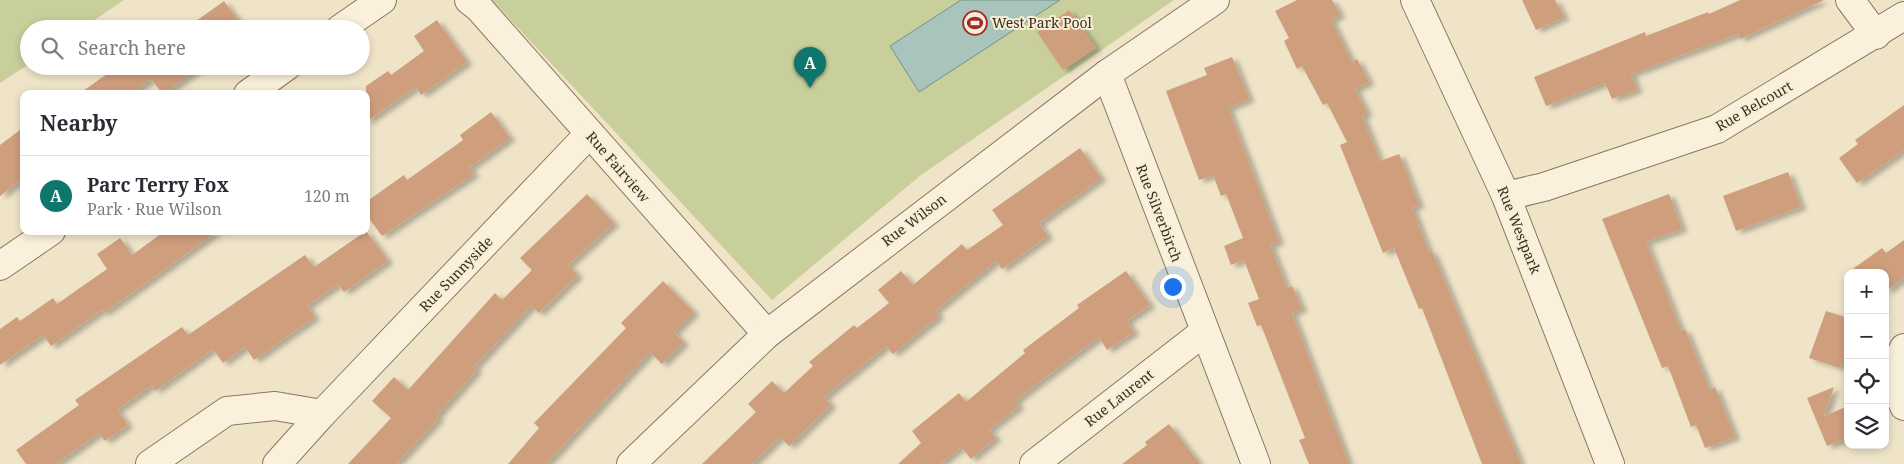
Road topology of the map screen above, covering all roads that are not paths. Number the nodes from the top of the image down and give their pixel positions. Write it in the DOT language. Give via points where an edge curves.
graph roads {
  1 [pos="382,0"];
  2 [pos="470,0"];
  3 [pos="1215,0"];
  4 [pos="1415,0"];
  5 [pos="1850,0"];
  6 [pos="1904,16"];
  7 [pos="353,20"];
  8 [pos="1876,35"];
  9 [pos="1108,74"];
  10 [pos="274,75"];
  11 [pos="254,90"];
  12 [pos="589,134"];
  13 [pos="1506,196"];
  14 [pos="45,235"];
  15 [pos="0,266"];
  16 [pos="1204,332"];
  17 [pos="766,334"];
  18 [pos="1904,348"];
  19 [pos="1904,406"];
  20 [pos="322,414"];
  21 [pos="150,464"];
  22 [pos="277,464"];
  23 [pos="631,464"];
  24 [pos="1034,464"];
  25 [pos="1256,464"];
  26 [pos="1610,464"];
  1 -- 7 [label="street"];
  2 -- 12 [label="street, Rue Fairview"];
  3 -- 9 [label="street, Rue Wilson"];
  4 -- 13 [label="street, Rue Westpark"];
  5 -- 8 [label="street"];
  6 -- 8 [label="street, Rue Belcourt"];
  8 -- 13 [label="street, Rue Belcourt" via="1717,129 1544,187"];
  9 -- 16 [label="street, Rue Silverbirch"];
  9 -- 17 [label="street, Rue Wilson"];
  10 -- 11 [label="street"];
  12 -- 17 [label="street, Rue Fairview"];
  12 -- 20 [label="street, Rue Sunnyside"];
  13 -- 26 [label="street, Rue Westpark"];
  14 -- 15 [label="street"];
  16 -- 24 [label="street, Rue Laurent"];
  16 -- 25 [label="street, Rue Silverbirch"];
  17 -- 23 [label="street, Rue Wilson"];
  18 -- 19 [label="street" via="1895,366 1898,391"];
  20 -- 21 [label="street" via="275,406 227,411"];
  20 -- 22 [label="street, Rue Sunnyside"];
}
